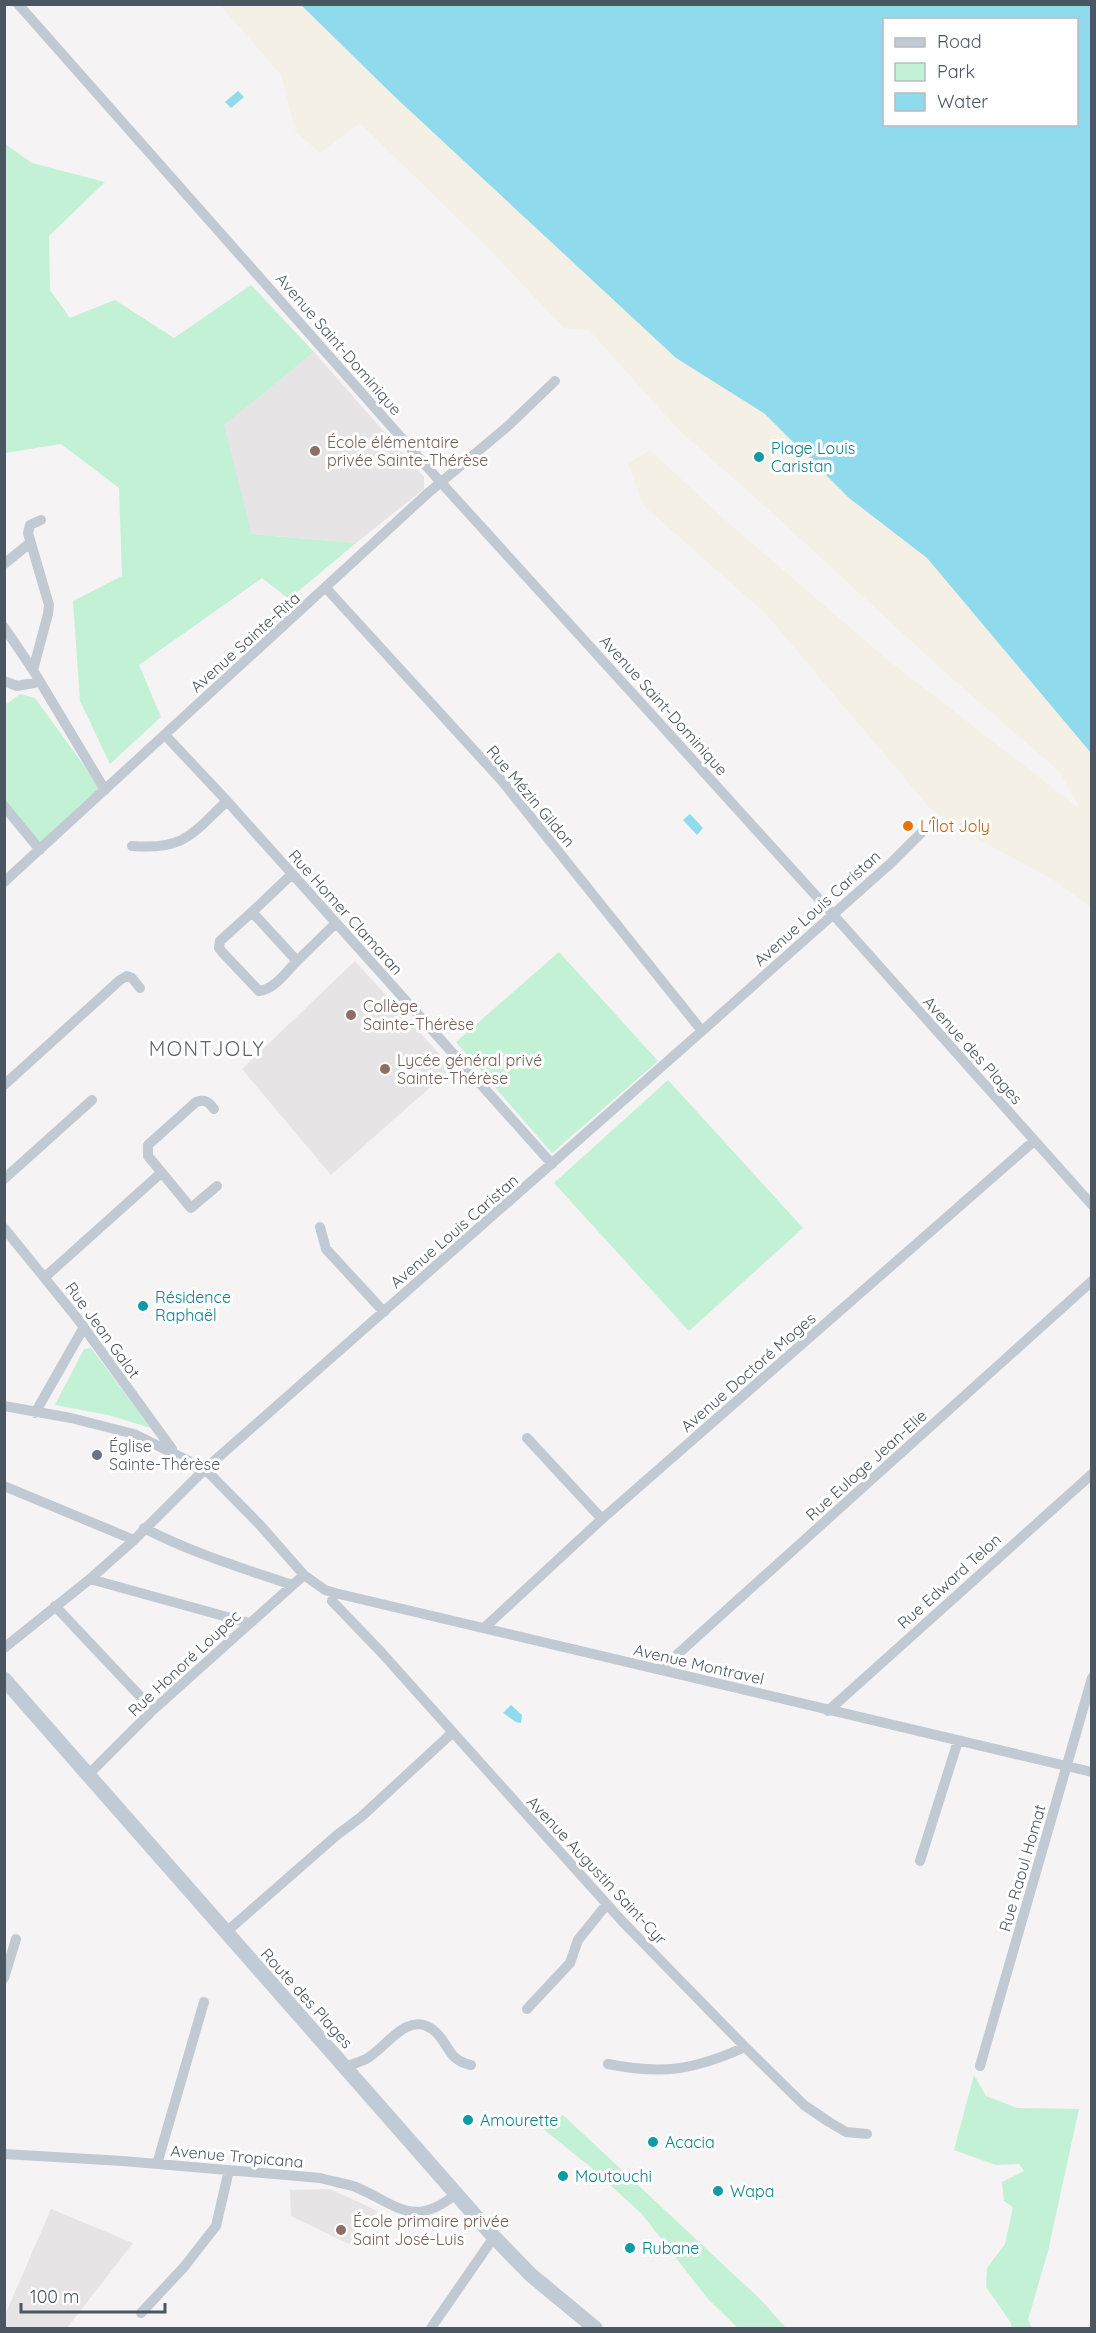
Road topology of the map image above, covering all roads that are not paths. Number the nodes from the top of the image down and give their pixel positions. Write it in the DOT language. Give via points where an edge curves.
graph roads {
  1 [pos="18,4"];
  2 [pos="555,381"];
  3 [pos="441,482"];
  4 [pos="41,520"];
  5 [pos="30,543"];
  6 [pos="4,564"];
  7 [pos="326,588"];
  8 [pos="4,627"];
  9 [pos="33,670"];
  10 [pos="4,681"];
  11 [pos="39,682"];
  12 [pos="165,735"];
  13 [pos="110,786"];
  14 [pos="227,801"];
  15 [pos="4,806"];
  16 [pos="921,833"];
  17 [pos="132,846"];
  18 [pos="40,850"];
  19 [pos="291,875"];
  20 [pos="4,882"];
  21 [pos="252,912"];
  22 [pos="832,915"];
  23 [pos="336,923"];
  24 [pos="297,961"];
  25 [pos="141,988"];
  26 [pos="702,1031"];
  27 [pos="4,1085"];
  28 [pos="92,1100"];
  29 [pos="214,1108"];
  30 [pos="1034,1141"];
  31 [pos="552,1164"];
  32 [pos="161,1173"];
  33 [pos="4,1179"];
  34 [pos="217,1186"];
  35 [pos="1092,1205"];
  36 [pos="320,1227"];
  37 [pos="4,1228"];
  38 [pos="45,1277"];
  39 [pos="1092,1281"];
  40 [pos="384,1312"];
  41 [pos="84,1327"];
  42 [pos="4,1406"];
  43 [pos="35,1413"];
  44 [pos="527,1438"];
  45 [pos="174,1452"];
  46 [pos="205,1469"];
  47 [pos="1092,1474"];
  48 [pos="4,1486"];
  49 [pos="602,1519"];
  50 [pos="144,1528"];
  51 [pos="134,1540"];
  52 [pos="304,1575"];
  53 [pos="90,1579"];
  54 [pos="292,1585"];
  55 [pos="335,1593"];
  56 [pos="55,1606"];
  57 [pos="249,1623"];
  58 [pos="484,1628"];
  59 [pos="4,1648"];
  60 [pos="660,1670"];
  61 [pos="1092,1678"];
  62 [pos="4,1679"];
  63 [pos="153,1710"];
  64 [pos="828,1711"];
  65 [pos="452,1733"];
  66 [pos="958,1741"];
  67 [pos="1066,1767"];
  68 [pos="1092,1772"];
  69 [pos="87,1776"];
  70 [pos="920,1861"];
  71 [pos="607,1904"];
  72 [pos="225,1933"];
  73 [pos="16,1939"];
  74 [pos="4,1978"];
  75 [pos="204,2002"];
  76 [pos="527,2009"];
  77 [pos="745,2047"];
  78 [pos="608,2064"];
  79 [pos="471,2065"];
  80 [pos="980,2066"];
  81 [pos="345,2067"];
  82 [pos="867,2134"];
  83 [pos="4,2154"];
  84 [pos="157,2164"];
  85 [pos="229,2170"];
  86 [pos="456,2194"];
  87 [pos="494,2237"];
  88 [pos="141,2313"];
  89 [pos="431,2328"];
  90 [pos="595,2328"];
  1 -- 3 [label="street, Avenue Saint-Dominique"];
  2 -- 3 [label="street, Avenue Sainte-Rita"];
  3 -- 7 [label="street, Avenue Sainte-Rita"];
  3 -- 22 [label="street, Avenue Saint-Dominique"];
  4 -- 5 [label="street" via="28,528"];
  5 -- 6 [label="street"];
  5 -- 9 [label="street" via="49,605"];
  7 -- 12 [label="street, Avenue Sainte-Rita"];
  7 -- 26 [label="street, Rue Mézin Gildon" via="502,781"];
  8 -- 9 [label="street"];
  9 -- 11 [label="street"];
  10 -- 11 [label="street" via="17,686"];
  11 -- 13 [label="street"];
  12 -- 13 [label="street, Avenue Sainte-Rita"];
  12 -- 14 [label="street, Rue Homer Clamaran"];
  13 -- 18 [label="street, Avenue Sainte-Rita"];
  14 -- 17 [label="street" via="188,838 159,848"];
  14 -- 19 [label="street, Rue Homer Clamaran"];
  15 -- 18 [label="street"];
  16 -- 22 [label="street, Avenue Louis Caristan"];
  18 -- 20 [label="street, Avenue Sainte-Rita"];
  19 -- 21 [label="street"];
  19 -- 23 [label="street, Rue Homer Clamaran"];
  21 -- 24 [label="street"];
  21 -- 24 [label="street" via="220,941 219,948 261,992"];
  22 -- 26 [label="street, Avenue Louis Caristan"];
  22 -- 30 [label="street, Avenue des Plages"];
  23 -- 24 [label="street"];
  23 -- 31 [label="street, Rue Homer Clamaran"];
  25 -- 27 [label="street" via="127,976 120,980"];
  26 -- 31 [label="street, Avenue Louis Caristan"];
  28 -- 33 [label="street"];
  29 -- 32 [label="street" via="209,1102 196,1102 148,1145 148,1156"];
  30 -- 35 [label="street, Avenue des Plages"];
  30 -- 49 [label="street, Avenue Doctoré Moges"];
  31 -- 40 [label="street, Avenue Louis Caristan"];
  32 -- 34 [label="street" via="192,1208"];
  32 -- 38 [label="street"];
  36 -- 40 [label="street" via="326,1249"];
  37 -- 38 [label="street, Rue Jean Galot"];
  38 -- 41 [label="street, Rue Jean Galot"];
  39 -- 60 [label="street, Rue Euloge Jean-Elie"];
  40 -- 46 [label="street, Avenue Louis Caristan"];
  41 -- 43 [label="street"];
  41 -- 45 [label="street, Rue Jean Galot"];
  42 -- 43 [label="street, Avenue Montravel"];
  43 -- 45 [label="street, Avenue Montravel" via="126,1431"];
  44 -- 49 [label="street"];
  45 -- 46 [label="street, Avenue Montravel"];
  46 -- 50 [label="street, Avenue Louis Caristan"];
  46 -- 52 [label="street, Avenue Montravel"];
  47 -- 64 [label="street, Rue Edward Telon"];
  48 -- 51 [label="street"];
  49 -- 58 [label="street, Avenue Doctoré Moges"];
  50 -- 51 [label="street, Avenue Louis Caristan"];
  50 -- 54 [label="street" via="210,1558"];
  51 -- 53 [label="street, Avenue Louis Caristan"];
  52 -- 54 [label="street, Rue Honoré Loupec"];
  52 -- 55 [label="street, Avenue Montravel"];
  53 -- 56 [label="street, Avenue Louis Caristan"];
  53 -- 57 [label="street"];
  54 -- 57 [label="street, Rue Honoré Loupec"];
  55 -- 58 [label="street, Avenue Montravel"];
  55 -- 65 [label="street, Avenue Augustin Saint-Cyr" via="332,1601"];
  56 -- 59 [label="street, Avenue Louis Caristan"];
  56 -- 63 [label="street"];
  57 -- 63 [label="street, Rue Honoré Loupec"];
  58 -- 60 [label="street, Avenue Montravel"];
  60 -- 64 [label="street, Avenue Montravel"];
  61 -- 67 [label="street, Rue Raoul Homat"];
  62 -- 69 [label="street, Route des Plages"];
  63 -- 69 [label="street, Rue Honoré Loupec"];
  64 -- 66 [label="street, Avenue Montravel"];
  65 -- 71 [label="street, Avenue Augustin Saint-Cyr"];
  65 -- 72 [label="street"];
  66 -- 67 [label="street, Avenue Montravel"];
  66 -- 70 [label="street"];
  67 -- 68 [label="street, Avenue Montravel"];
  67 -- 80 [label="street, Rue Raoul Homat"];
  69 -- 72 [label="street, Route des Plages"];
  71 -- 76 [label="street" via="578,1940 570,1963"];
  71 -- 77 [label="street, Avenue Augustin Saint-Cyr"];
  72 -- 81 [label="street, Route des Plages"];
  73 -- 74 [label="street"];
  75 -- 84 [label="street"];
  77 -- 78 [label="street" via="692,2066 660,2071"];
  77 -- 82 [label="street, Avenue Augustin Saint-Cyr" via="804,2105 846,2132"];
  79 -- 81 [label="street" via="456,2060 438,2032 416,2023 368,2058"];
  81 -- 86 [label="street, Route des Plages"];
  83 -- 84 [label="street, Avenue Tropicana"];
  84 -- 85 [label="street, Avenue Tropicana"];
  85 -- 86 [label="street, Avenue Tropicana" via="321,2178 352,2186 406,2211 426,2212"];
  85 -- 88 [label="street" via="216,2226"];
  86 -- 87 [label="street, Route des Plages"];
  87 -- 89 [label="street"];
  87 -- 90 [label="street, Route des Plages" via="531,2275"];
}
